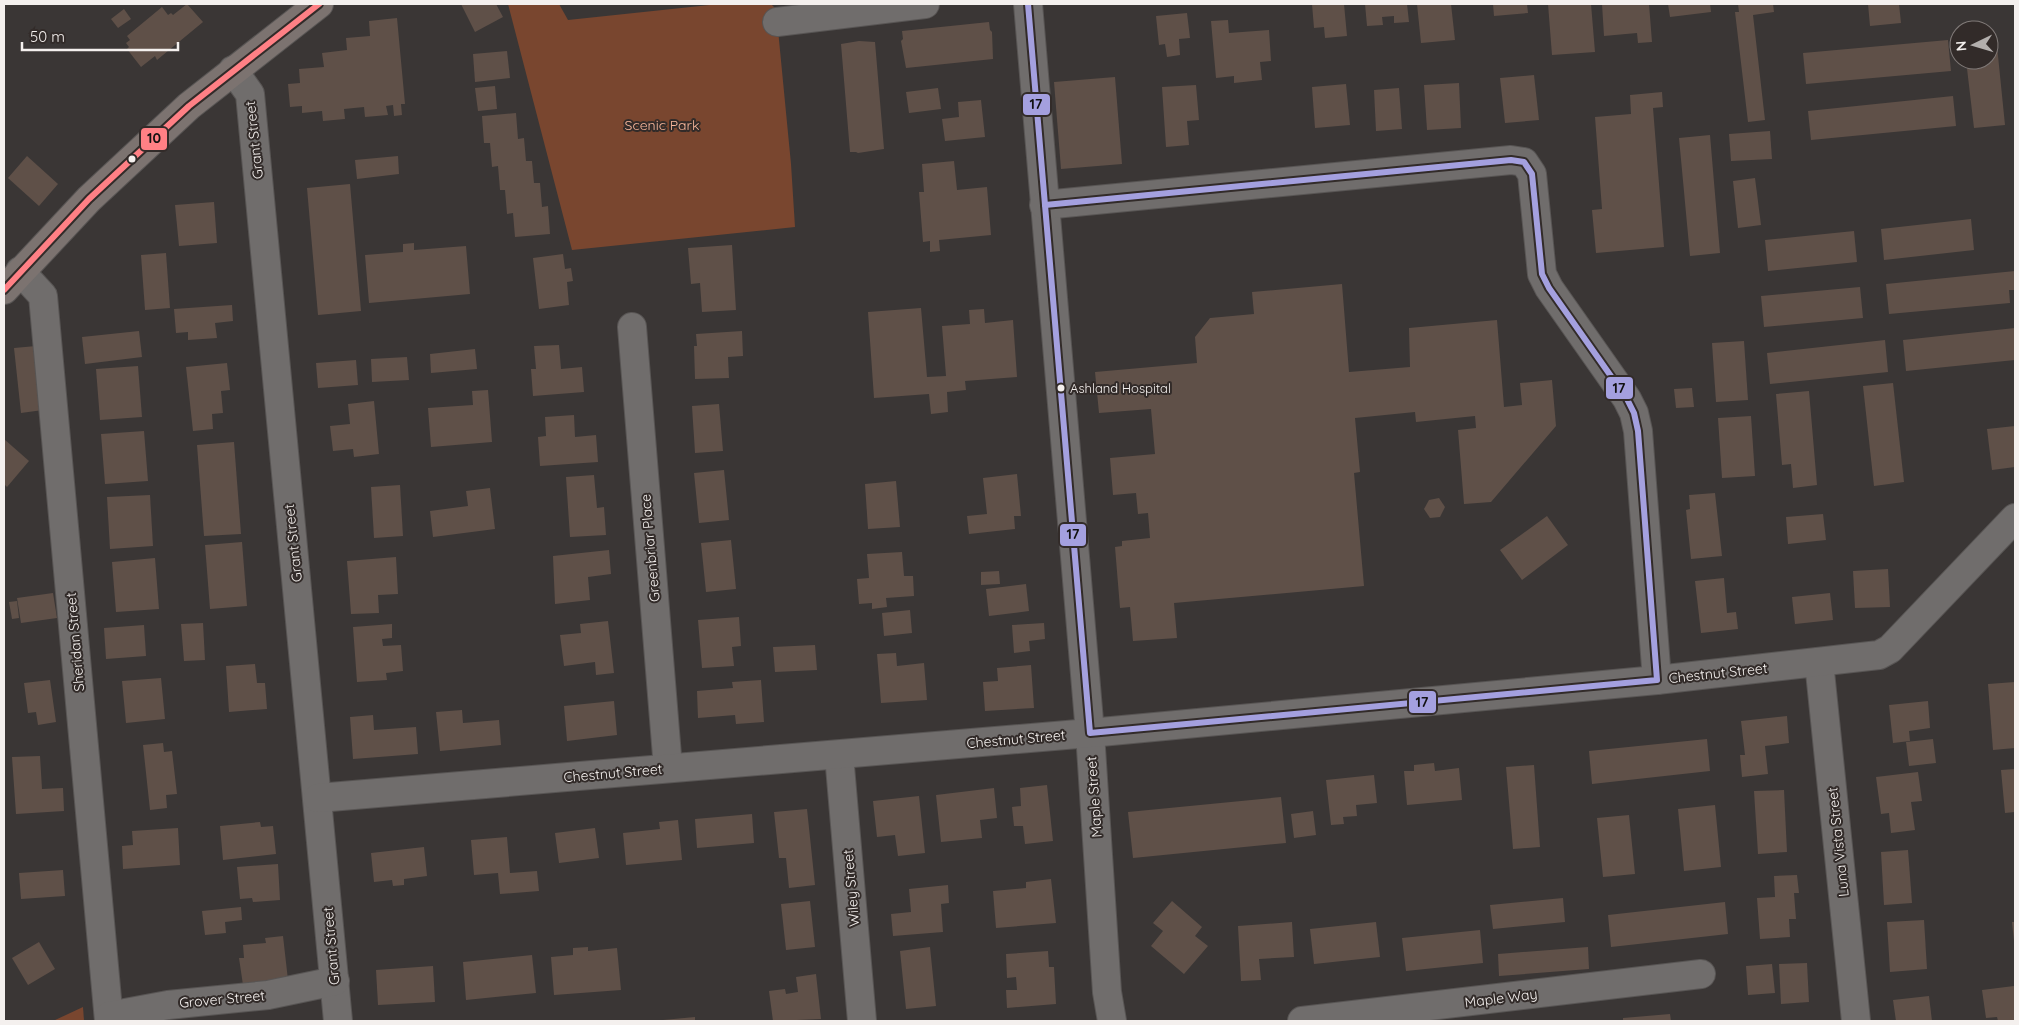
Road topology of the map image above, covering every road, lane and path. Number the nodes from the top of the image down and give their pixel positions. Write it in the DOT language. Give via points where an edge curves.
graph roads {
  1 [pos="320,4"];
  2 [pos="925,4"];
  3 [pos="1028,4"];
  4 [pos="777,22"];
  5 [pos="233,70"];
  6 [pos="1044,205"];
  7 [pos="12,281"];
  8 [pos="632,327"];
  9 [pos="2015,518"];
  10 [pos="1819,662"];
  11 [pos="1658,680"];
  12 [pos="1090,733"];
  13 [pos="839,755"];
  14 [pos="668,768"];
  15 [pos="318,798"];
  16 [pos="1701,974"];
  17 [pos="335,981"];
  18 [pos="109,1019"];
  19 [pos="338,1021"];
  20 [pos="862,1021"];
  21 [pos="1112,1021"];
  22 [pos="1302,1021"];
  23 [pos="1856,1021"];
  1 -- 5 [label="main road"];
  2 -- 4 [label="street"];
  3 -- 6 [label="street, Maple Street"];
  5 -- 7 [label="main road" via="189,106 90,199"];
  5 -- 15 [label="street, Grant Street" via="250,94"];
  6 -- 11 [label="street" via="1511,160 1524,162 1532,174 1542,274 1634,413"];
  6 -- 12 [label="street, Maple Street"];
  7 -- 18 [label="street, Sheridan Street" via="43,296"];
  8 -- 14 [label="street, Greenbriar Place"];
  9 -- 10 [label="street, Chestnut Street" via="1890,650 1879,655"];
  10 -- 11 [label="street, Chestnut Street"];
  10 -- 23 [label="street, Luna Vista Street"];
  11 -- 12 [label="street, Chestnut Street"];
  12 -- 13 [label="street, Chestnut Street"];
  12 -- 21 [label="street, Maple Street" via="1107,992"];
  13 -- 14 [label="street, Chestnut Street"];
  13 -- 20 [label="street, Wiley Street"];
  14 -- 15 [label="street, Chestnut Street"];
  15 -- 17 [label="street, Grant Street"];
  16 -- 22 [label="street, Maple Way"];
  17 -- 18 [label="street, Grover Street" via="268,996 168,1004"];
  17 -- 19 [label="street, Grant Street"];
}
